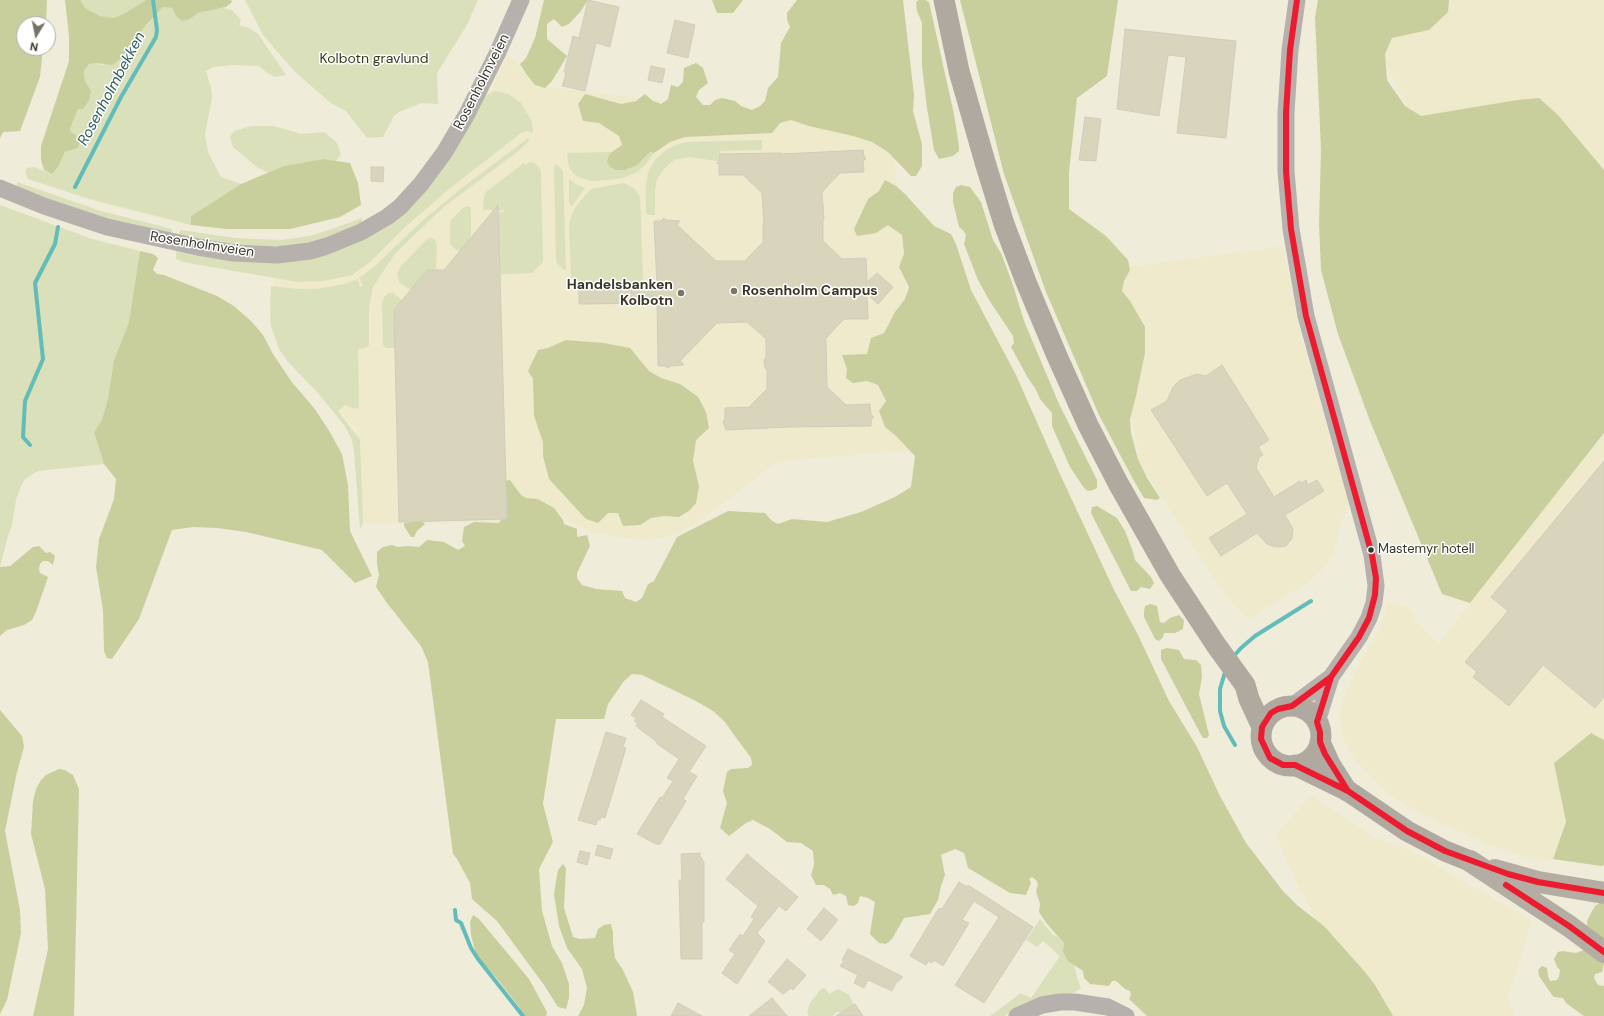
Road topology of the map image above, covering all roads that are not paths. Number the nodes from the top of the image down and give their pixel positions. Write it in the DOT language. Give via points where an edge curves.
graph roads {
  1 [pos="521,0"];
  2 [pos="944,0"];
  3 [pos="1297,0"];
  4 [pos="0,188"];
  5 [pos="1331,677"];
  6 [pos="1245,685"];
  7 [pos="1285,707"];
  8 [pos="1262,727"];
  9 [pos="1318,732"];
  10 [pos="1296,765"];
  11 [pos="1348,791"];
  12 [pos="1470,861"];
  13 [pos="1604,880"];
  14 [pos="1554,886"];
  15 [pos="1604,893"];
  16 [pos="1604,952"];
  17 [pos="1017,1016"];
  18 [pos="1126,1016"];
  1 -- 4 [label="street, Rosenholmveien" via="467,114 444,153 421,184 387,217 361,232 327,246 310,251 277,254 240,253 198,247 107,227"];
  2 -- 6 [label="main road" via="976,133 1004,224 1088,425 1170,575"];
  3 -- 5 [label="street" via="1286,107 1286,171 1291,229 1312,338 1372,555 1376,578 1374,603 1366,624"];
  5 -- 7 [label="street"];
  5 -- 9 [label="street"];
  6 -- 7 [label="main road"];
  6 -- 8 [label="main road"];
  7 -- 8 [label="main road" via="1268,716"];
  7 -- 9 [label="main road" via="1304,709 1309,713"];
  8 -- 10 [label="main road" via="1262,745 1270,758 1283,765"];
  9 -- 10 [label="main road" via="1314,755"];
  9 -- 11 [label="main road" via="1330,764"];
  10 -- 11 [label="main road"];
  11 -- 12 [label="main road" via="1407,831"];
  12 -- 14 [label="highway"];
  12 -- 16 [label="highway"];
  13 -- 14 [label="highway"];
  14 -- 15 [label="highway"];
  17 -- 18 [label="street" via="1042,1005 1060,1002 1108,1008"];
}
